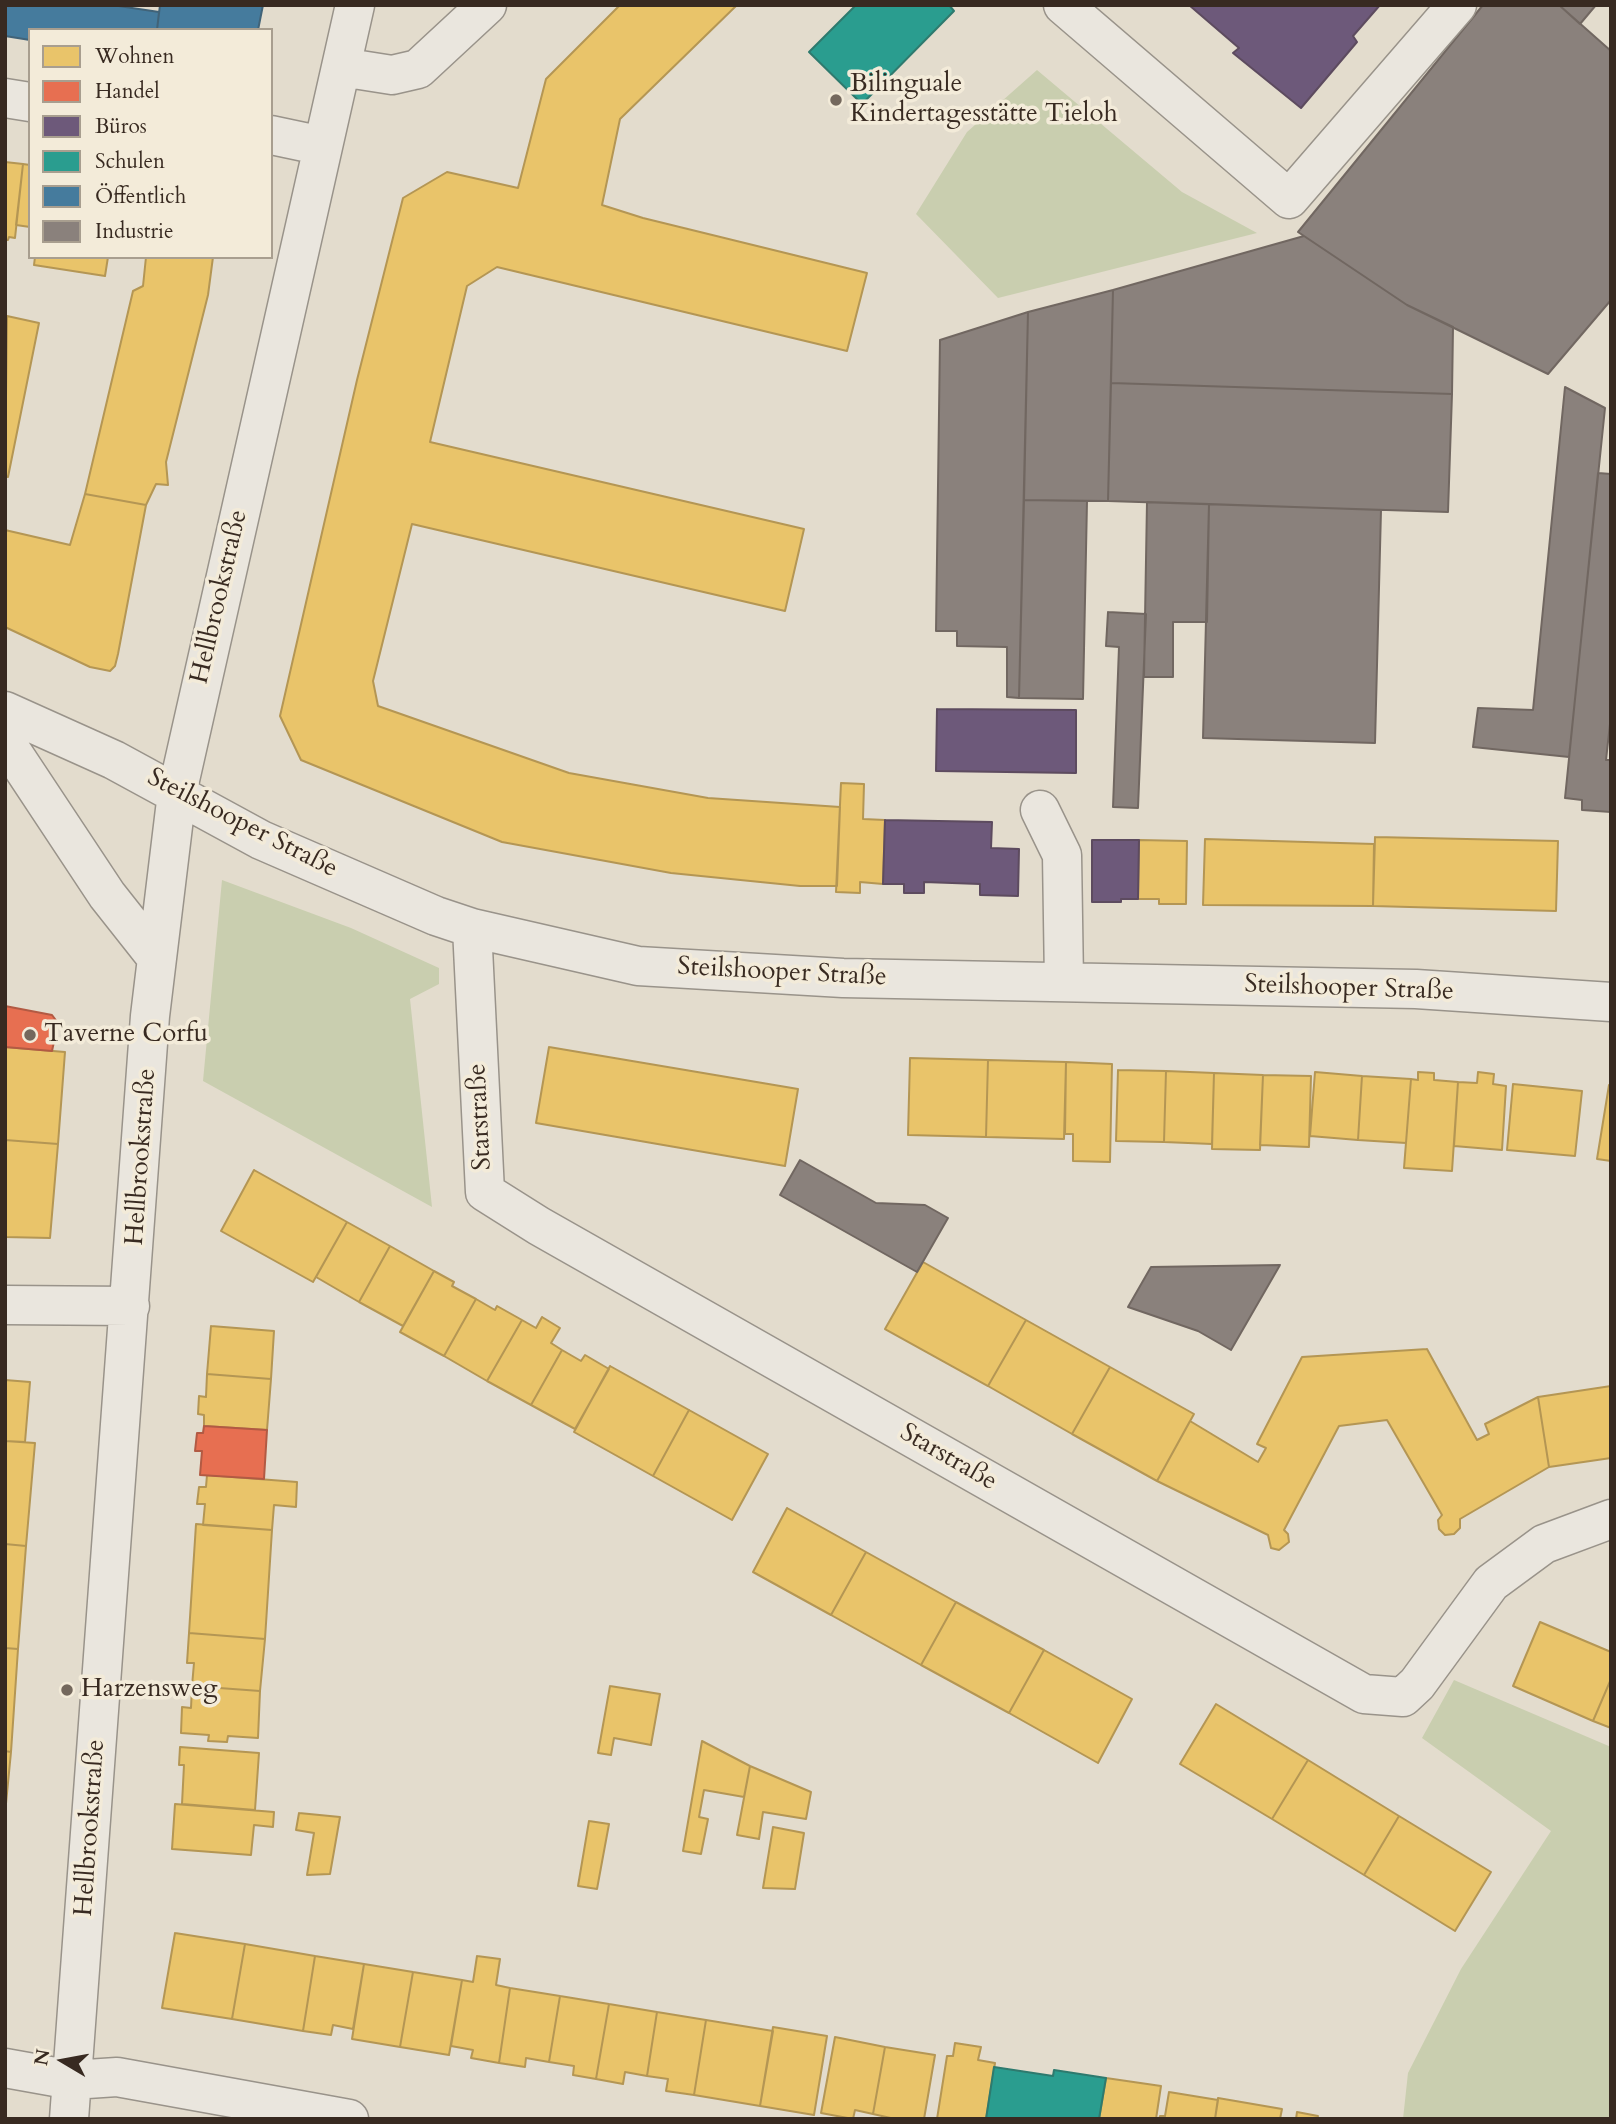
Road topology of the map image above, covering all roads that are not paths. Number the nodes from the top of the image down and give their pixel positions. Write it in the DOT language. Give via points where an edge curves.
graph roads {
  1 [pos="355,5"];
  2 [pos="487,5"];
  3 [pos="1063,5"];
  4 [pos="1457,5"];
  5 [pos="341,67"];
  6 [pos="5,98"];
  7 [pos="28,102"];
  8 [pos="273,135"];
  9 [pos="323,146"];
  10 [pos="5,712"];
  11 [pos="5,741"];
  12 [pos="177,793"];
  13 [pos="1040,810"];
  14 [pos="472,928"];
  15 [pos="156,957"];
  16 [pos="1065,982"];
  17 [pos="1611,1002"];
  18 [pos="5,1305"];
  19 [pos="130,1306"];
  20 [pos="1611,1519"];
  21 [pos="5,2068"];
  22 [pos="72,2080"];
  23 [pos="69,2119"];
  24 [pos="349,2119"];
  1 -- 5 [label="street, Hellbrookstraße"];
  2 -- 5 [label="street" via="418,69 392,75"];
  3 -- 4 [label="street" via="1289,200"];
  5 -- 9 [label="street, Hellbrookstraße"];
  6 -- 7 [label="street"];
  8 -- 9 [label="street"];
  9 -- 12 [label="street, Hellbrookstraße"];
  10 -- 12 [label="street, Steilshooper Straße"];
  11 -- 15 [label="street" via="107,895"];
  12 -- 14 [label="street, Steilshooper Straße" via="261,840"];
  12 -- 15 [label="street, Hellbrookstraße"];
  13 -- 16 [label="street" via="1062,855"];
  14 -- 16 [label="street, Steilshooper Straße" via="638,966 843,978"];
  14 -- 20 [label="street, Starstraße" via="485,1192 1364,1694 1403,1697 1491,1583 1544,1544"];
  15 -- 19 [label="street, Hellbrookstraße"];
  16 -- 17 [label="street, Steilshooper Straße" via="1416,989"];
  18 -- 19 [label="street"];
  19 -- 22 [label="street, Hellbrookstraße"];
  21 -- 22 [label="street"];
  22 -- 23 [label="street, Hellbrookstraße"];
  22 -- 24 [label="street" via="117,2077"];
}
